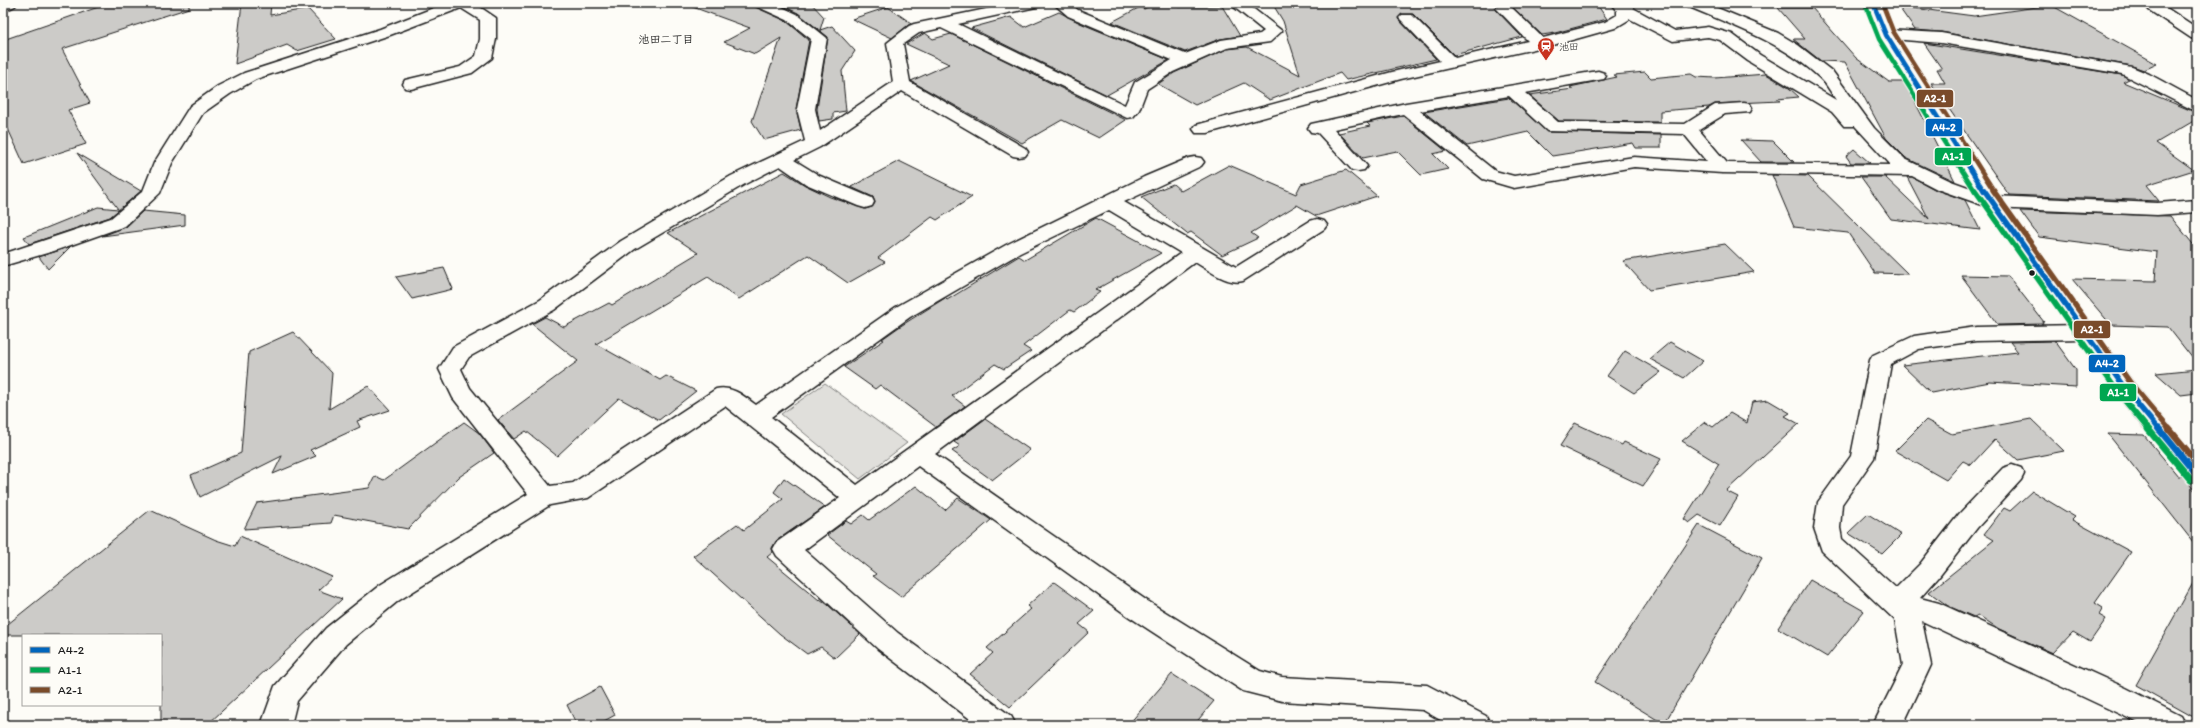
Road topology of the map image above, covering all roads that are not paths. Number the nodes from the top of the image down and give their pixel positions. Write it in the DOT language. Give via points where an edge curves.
graph roads {
  1 [pos="10,3"];
  2 [pos="462,3"];
  3 [pos="761,3"];
  4 [pos="993,3"];
  5 [pos="1036,3"];
  6 [pos="1060,3"];
  7 [pos="1236,3"];
  8 [pos="1692,3"];
  9 [pos="1873,3"];
  10 [pos="2151,3"];
  11 [pos="1623,5"];
  12 [pos="3,7"];
  13 [pos="1504,8"];
  14 [pos="1407,18"];
  15 [pos="943,23"];
  16 [pos="1886,35"];
  17 [pos="2197,35"];
  18 [pos="1540,44"];
  19 [pos="1187,60"];
  20 [pos="1451,63"];
  21 [pos="1598,76"];
  22 [pos="411,84"];
  23 [pos="902,84"];
  24 [pos="1511,89"];
  25 [pos="2197,107"];
  26 [pos="1406,108"];
  27 [pos="1744,108"];
  28 [pos="1202,129"];
  29 [pos="1689,129"];
  30 [pos="1868,132"];
  31 [pos="814,142"];
  32 [pos="1019,152"];
  33 [pos="781,159"];
  34 [pos="1195,162"];
  35 [pos="1358,166"];
  36 [pos="1722,168"];
  37 [pos="1916,171"];
  38 [pos="865,202"];
  39 [pos="1110,202"];
  40 [pos="1991,202"];
  41 [pos="2195,205"];
  42 [pos="1317,225"];
  43 [pos="1194,253"];
  44 [pos="3,260"];
  45 [pos="2083,332"];
  46 [pos="755,417"];
  47 [pos="918,454"];
  48 [pos="2012,474"];
  49 [pos="2197,475"];
  50 [pos="544,496"];
  51 [pos="857,498"];
  52 [pos="1896,606"];
  53 [pos="276,725"];
  54 [pos="1001,725"];
  55 [pos="1476,725"];
  56 [pos="1888,725"];
  57 [pos="2171,725"];
  1 -- 12 [label="street"];
  2 -- 22 [label="street" via="488,18 488,39 484,58 466,70"];
  2 -- 44 [label="street" via="385,32 250,76 224,90 196,110 163,163 151,193 118,222 47,248"];
  3 -- 31 [label="street" via="792,17 818,38 806,109"];
  4 -- 15 [label="street"];
  5 -- 15 [label="street"];
  6 -- 19 [label="street" via="1073,13"];
  7 -- 19 [label="street" via="1274,31 1264,39 1249,39 1220,45"];
  8 -- 30 [label="street" via="1772,36 1792,48 1827,75"];
  9 -- 16 [label="street"];
  10 -- 17 [label="street"];
  11 -- 18 [label="street" via="1624,17 1610,25"];
  11 -- 30 [label="street" via="1673,36 1708,32 1726,37 1754,58 1838,108 1856,128"];
  13 -- 18 [label="street"];
  14 -- 20 [label="street"];
  15 -- 19 [label="street" via="1127,113 1133,108 1141,87 1164,70"];
  15 -- 23 [label="street" via="914,29 895,43"];
  16 -- 25 [label="street" via="1941,38 2126,70"];
  16 -- 40 [label="street"];
  18 -- 20 [label="street"];
  20 -- 28 [label="street"];
  21 -- 24 [label="street"];
  23 -- 31 [label="street"];
  23 -- 32 [label="street"];
  24 -- 26 [label="street"];
  24 -- 29 [label="street" via="1553,127"];
  26 -- 35 [label="street" via="1319,128"];
  26 -- 36 [label="street" via="1489,175 1514,182 1634,162"];
  27 -- 29 [label="street" via="1721,109"];
  29 -- 36 [label="street"];
  30 -- 37 [label="street" via="1899,163"];
  31 -- 33 [label="street"];
  33 -- 38 [label="street" via="813,180"];
  33 -- 50 [label="street" via="738,180 628,245 547,305 460,352 450,369 461,392"];
  34 -- 39 [label="street"];
  36 -- 37 [label="street"];
  37 -- 40 [label="street" via="1944,185"];
  39 -- 43 [label="street"];
  39 -- 46 [label="street" via="1013,249 903,312"];
  40 -- 41 [label="street" via="2157,209"];
  40 -- 45 [label="street"];
  42 -- 43 [label="street" via="1236,276"];
  43 -- 47 [label="street"];
  45 -- 49 [label="street" via="2126,390"];
  45 -- 52 [label="street" via="1976,334 1914,343 1881,360 1862,458 1830,502 1827,528 1831,544"];
  46 -- 50 [label="street" via="724,395 578,491"];
  46 -- 51 [label="street"];
  47 -- 51 [label="street"];
  47 -- 55 [label="street" via="1137,608 1253,682 1282,689 1427,698"];
  48 -- 52 [label="street" via="1968,521 1929,571"];
  50 -- 53 [label="street" via="389,593 336,636 285,695"];
  51 -- 54 [label="street" via="786,549 888,641"];
  52 -- 56 [label="street" via="1907,615 1917,665"];
  52 -- 57 [label="street" via="1930,611 2116,696"];
}
